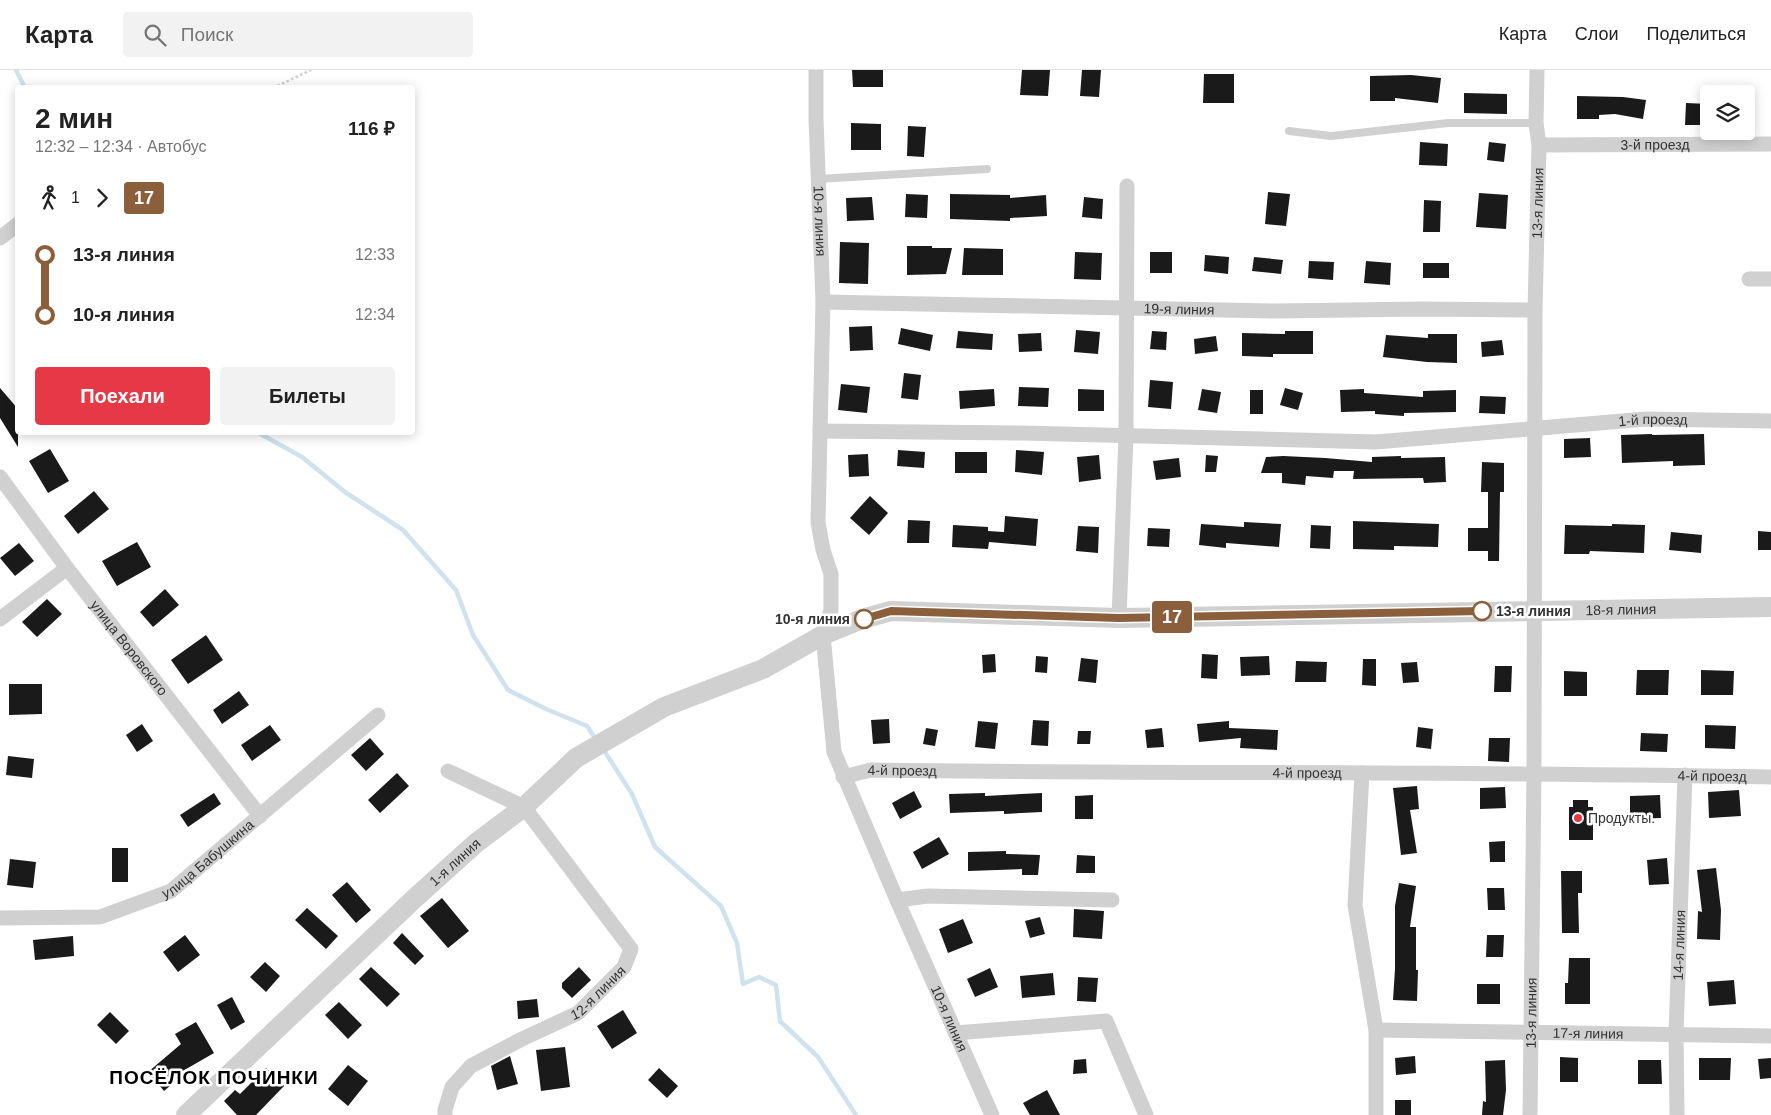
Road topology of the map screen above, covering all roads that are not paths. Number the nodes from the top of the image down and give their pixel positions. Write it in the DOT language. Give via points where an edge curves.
graph roads {
  1 [pos="816,70"];
  2 [pos="1537,70"];
  3 [pos="1536,123"];
  4 [pos="1290,130"];
  5 [pos="1771,144"];
  6 [pos="1540,145"];
  7 [pos="987,169"];
  8 [pos="818,179"];
  9 [pos="1127,186"];
  10 [pos="15,226"];
  11 [pos="0,238"];
  12 [pos="1749,279"];
  13 [pos="1771,279"];
  14 [pos="824,302"];
  15 [pos="1127,308"];
  16 [pos="1535,310"];
  17 [pos="1771,421"];
  18 [pos="1534,428"];
  19 [pos="820,430"];
  20 [pos="1126,436"];
  21 [pos="0,477"];
  22 [pos="67,568"];
  23 [pos="1771,607"];
  24 [pos="1534,610"];
  25 [pos="1119,618"];
  26 [pos="0,619"];
  27 [pos="823,636"];
  28 [pos="763,669"];
  29 [pos="378,715"];
  30 [pos="448,772"];
  31 [pos="1362,774"];
  32 [pos="1534,774"];
  33 [pos="1685,775"];
  34 [pos="844,777"];
  35 [pos="1771,777"];
  36 [pos="524,807"];
  37 [pos="260,816"];
  38 [pos="897,900"];
  39 [pos="1112,900"];
  40 [pos="0,918"];
  41 [pos="1376,1030"];
  42 [pos="1531,1031"];
  43 [pos="955,1033"];
  44 [pos="1676,1034"];
  45 [pos="1771,1036"];
  46 [pos="186,1115"];
  47 [pos="445,1115"];
  48 [pos="992,1115"];
  49 [pos="1146,1115"];
  50 [pos="1376,1115"];
  51 [pos="1530,1115"];
  52 [pos="1677,1115"];
  1 -- 8 [label="street, 10-я линия"];
  2 -- 3 [label="street, 13-я линия"];
  3 -- 4 [label="lane" via="1448,123 1332,136"];
  3 -- 6 [label="street, 13-я линия"];
  5 -- 6 [label="street, 3-й проезд"];
  6 -- 16 [label="street, 13-я линия"];
  7 -- 8 [label="lane"];
  8 -- 14 [label="street, 10-я линия"];
  9 -- 15 [label="street"];
  10 -- 11 [label="street"];
  12 -- 13 [label="street"];
  14 -- 15 [label="street, 19-я линия"];
  14 -- 19 [label="street, 10-я линия"];
  15 -- 16 [label="street, 19-я линия"];
  15 -- 20 [label="street"];
  16 -- 18 [label="street, 13-я линия"];
  17 -- 18 [label="street, 1-й проезд" via="1646,418"];
  18 -- 20 [label="street, 1-й проезд" via="1376,442"];
  18 -- 24 [label="street, 13-я линия"];
  19 -- 20 [label="street, 1-й проезд"];
  19 -- 27 [label="street, 10-я линия" via="818,522 831,574 831,610"];
  20 -- 25 [label="street"];
  21 -- 22 [label="street, улица Воровского"];
  22 -- 26 [label="street"];
  22 -- 37 [label="street, улица Воровского"];
  23 -- 24 [label="street, 18-я линия"];
  24 -- 25 [label="street, 18-я линия"];
  24 -- 32 [label="street, 13-я линия"];
  25 -- 27 [label="street, 18-я линия" via="891,611"];
  27 -- 28 [label="street, 18-я линия"];
  27 -- 34 [label="street, 10-я линия" via="834,752"];
  28 -- 36 [label="street, 1-я линия" via="664,707 600,743 576,758"];
  29 -- 37 [label="street, улица Бабушкина"];
  30 -- 36 [label="street"];
  31 -- 32 [label="street, 4-й проезд"];
  31 -- 34 [label="street, 4-й проезд" via="871,770"];
  31 -- 41 [label="street" via="1355,905"];
  32 -- 33 [label="street, 4-й проезд"];
  32 -- 42 [label="street, 13-я линия"];
  33 -- 35 [label="street, 4-й проезд"];
  33 -- 44 [label="street, 14-я линия"];
  34 -- 38 [label="street, 10-я линия"];
  36 -- 46 [label="street, 1-я линия" via="476,843 414,899"];
  36 -- 47 [label="street, 12-я линия" via="631,949 624,967 578,1013 471,1066 452,1087"];
  37 -- 40 [label="street, улица Бабушкина" via="171,892 100,917"];
  38 -- 39 [label="street" via="928,896"];
  38 -- 43 [label="street, 10-я линия"];
  41 -- 42 [label="street, 17-я линия"];
  41 -- 50 [label="street"];
  42 -- 44 [label="street, 17-я линия"];
  42 -- 51 [label="street, 13-я линия"];
  43 -- 48 [label="street, 10-я линия"];
  43 -- 49 [label="street" via="1106,1021"];
  44 -- 45 [label="street, 17-я линия"];
  44 -- 52 [label="street, 14-я линия"];
}
